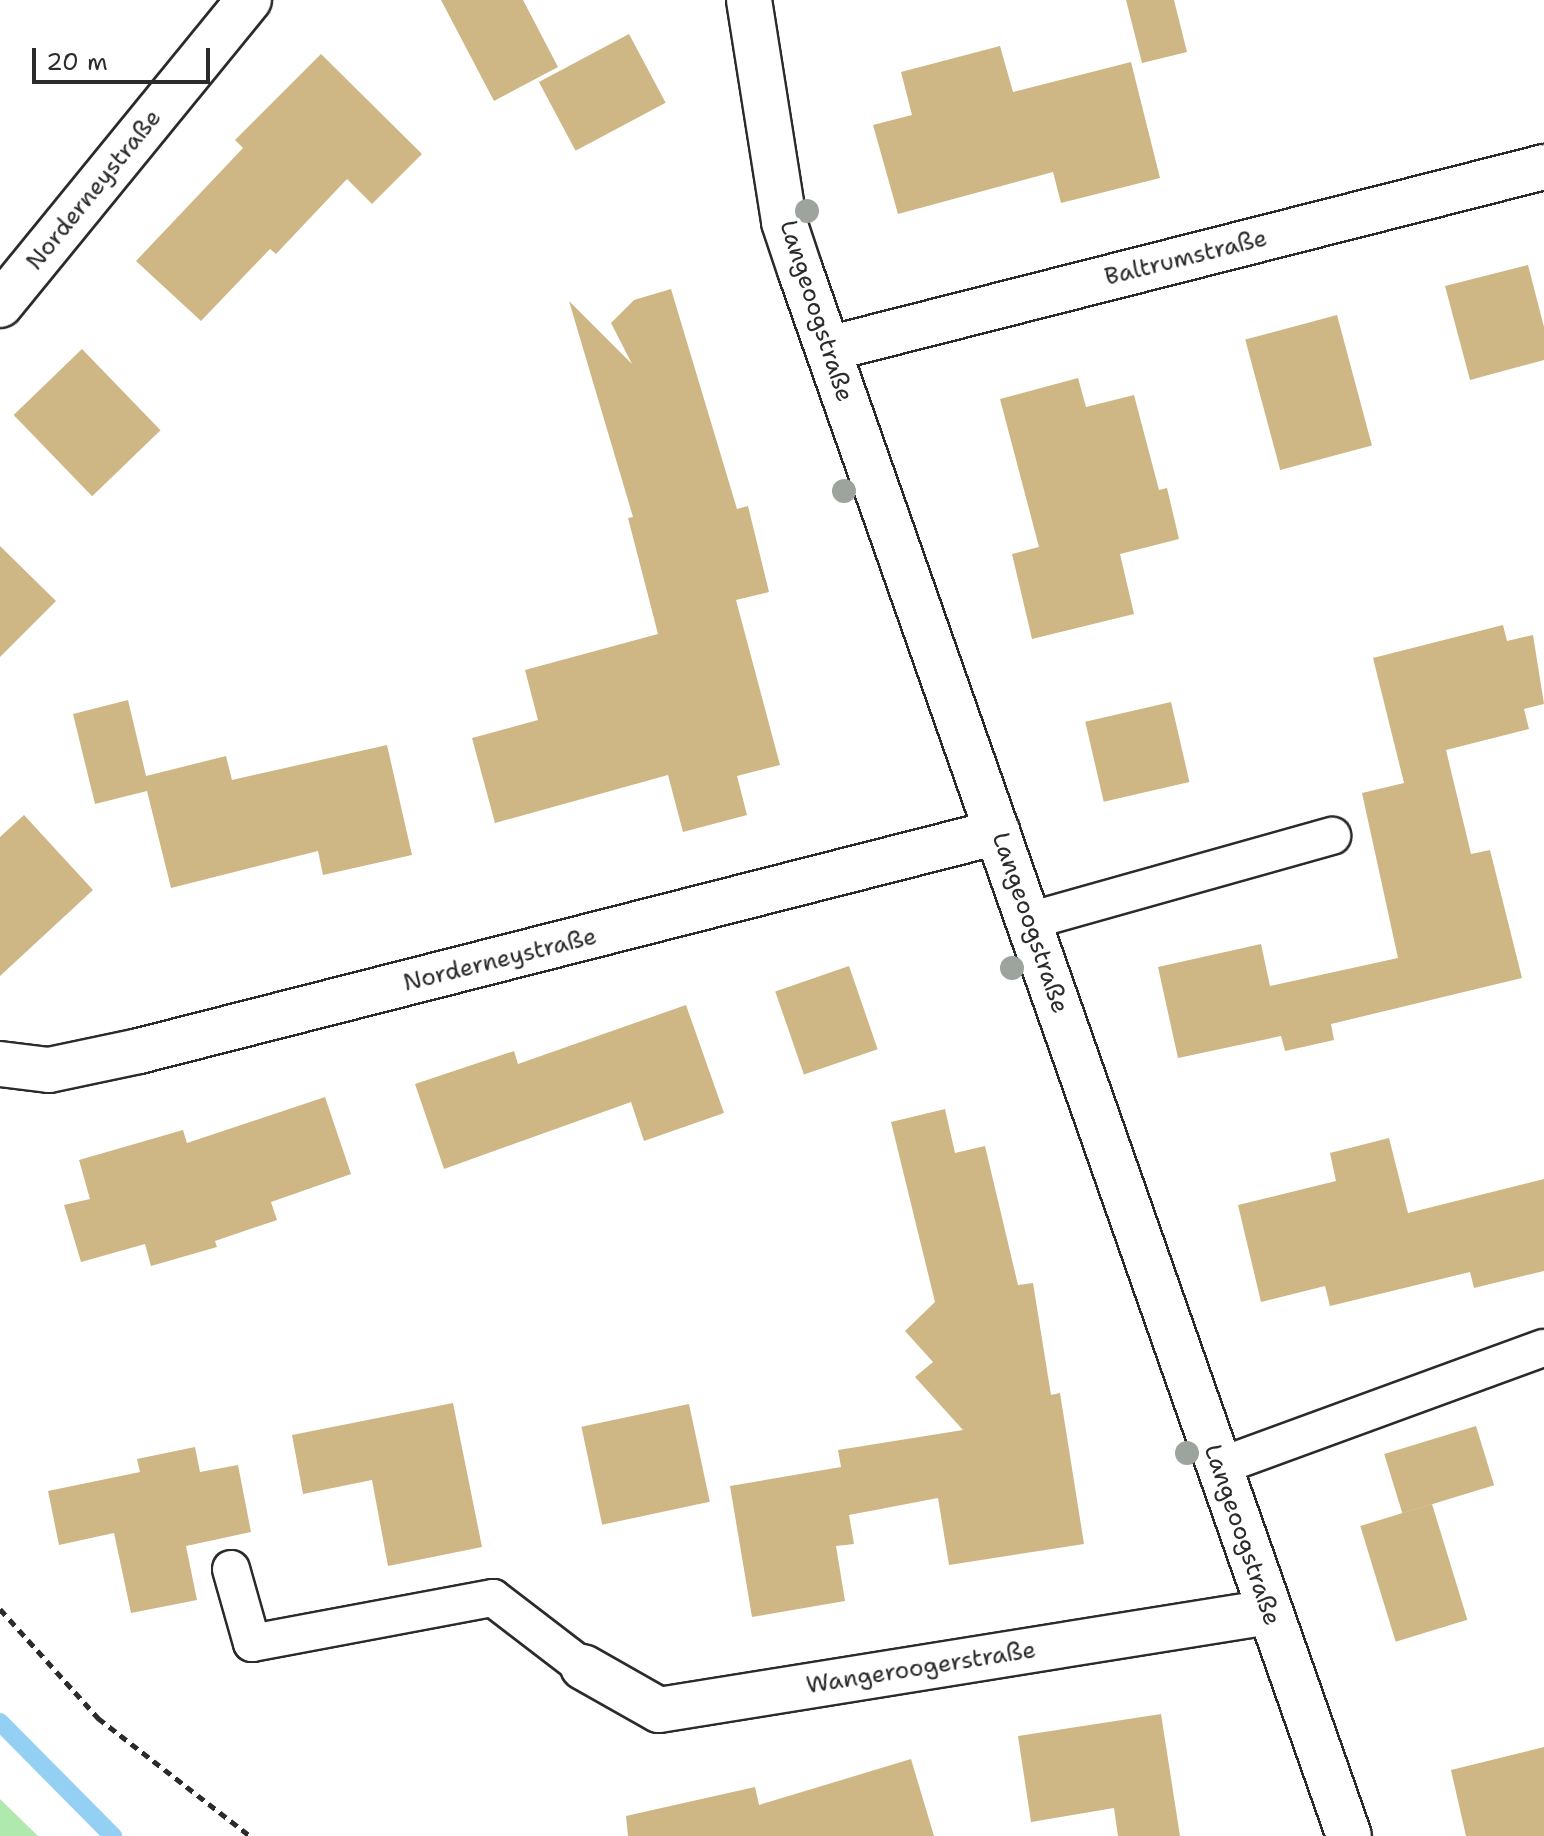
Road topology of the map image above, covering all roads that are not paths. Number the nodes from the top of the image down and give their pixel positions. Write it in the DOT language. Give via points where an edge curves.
graph roads {
  1 [pos="249,0"];
  2 [pos="749,0"];
  3 [pos="1544,167"];
  4 [pos="0,305"];
  5 [pos="828,349"];
  6 [pos="998,832"];
  7 [pos="1332,836"];
  8 [pos="1029,921"];
  9 [pos="0,1064"];
  10 [pos="1543,1348"];
  11 [pos="1218,1467"];
  12 [pos="231,1569"];
  13 [pos="1269,1612"];
  14 [pos="583,1667"];
  15 [pos="1349,1836"];
  1 -- 4 [label="street, Norderneystraße"];
  2 -- 5 [label="street, Langeoogstraße" via="784,222"];
  3 -- 5 [label="street, Baltrumstraße"];
  5 -- 6 [label="street, Langeoogstraße"];
  6 -- 8 [label="street, Langeoogstraße"];
  6 -- 9 [label="street, Norderneystraße" via="139,1051 49,1070"];
  7 -- 8 [label="lane"];
  8 -- 11 [label="street, Langeoogstraße"];
  10 -- 11 [label="lane"];
  11 -- 13 [label="street, Langeoogstraße"];
  12 -- 14 [label="lane" via="252,1643 493,1598"];
  13 -- 14 [label="street, Wangeroogerstraße" via="659,1710"];
  13 -- 15 [label="street, Langeoogstraße"];
}
